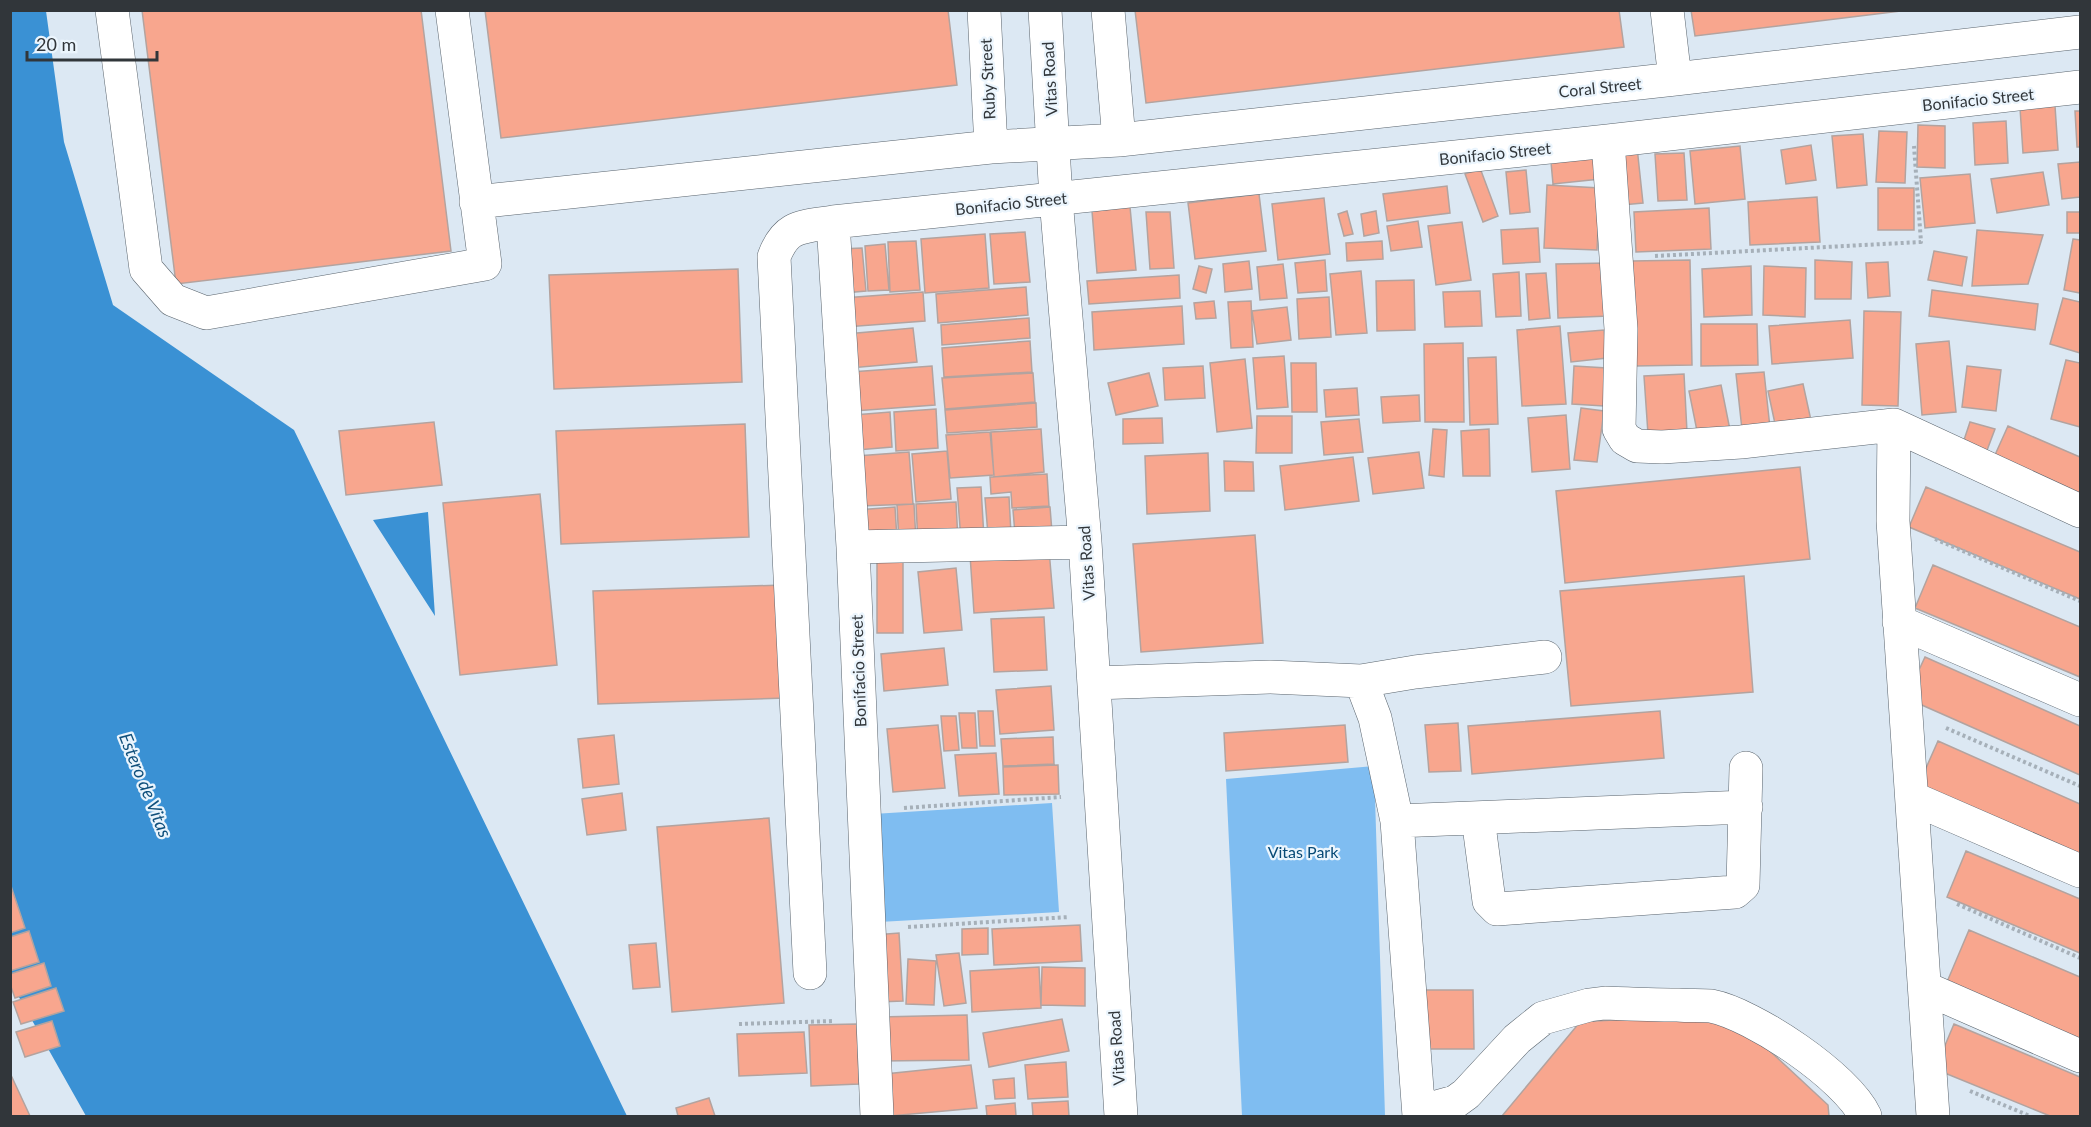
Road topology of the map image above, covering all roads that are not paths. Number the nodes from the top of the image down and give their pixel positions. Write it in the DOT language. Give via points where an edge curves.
graph roads {
  1 [pos="112,10"];
  2 [pos="452,10"];
  3 [pos="984,10"];
  4 [pos="1045,10"];
  5 [pos="1108,10"];
  6 [pos="1667,10"];
  7 [pos="2080,32"];
  8 [pos="1675,79"];
  9 [pos="2080,87"];
  10 [pos="1119,140"];
  11 [pos="1608,141"];
  12 [pos="1053,144"];
  13 [pos="991,147"];
  14 [pos="1056,199"];
  15 [pos="476,202"];
  16 [pos="833,222"];
  17 [pos="1894,425"];
  18 [pos="2080,511"];
  19 [pos="1085,542"];
  20 [pos="853,547"];
  21 [pos="1899,622"];
  22 [pos="1545,657"];
  23 [pos="1361,681"];
  24 [pos="1094,683"];
  25 [pos="2080,700"];
  26 [pos="1746,768"];
  27 [pos="1912,798"];
  28 [pos="1746,807"];
  29 [pos="1478,818"];
  30 [pos="1396,820"];
  31 [pos="2080,872"];
  32 [pos="810,973"];
  33 [pos="1925,988"];
  34 [pos="2080,1056"];
  35 [pos="1419,1114"];
  36 [pos="877,1116"];
  37 [pos="1121,1116"];
  38 [pos="1865,1116"];
  39 [pos="1933,1116"];
  1 -- 15 [label="street" via="146,269 173,300 206,313 485,264"];
  2 -- 15 [label="street"];
  3 -- 13 [label="street, Ruby Street"];
  4 -- 12 [label="street, Vitas Road"];
  5 -- 10 [label="street"];
  6 -- 8 [label="street"];
  7 -- 8 [label="street, Coral Street"];
  8 -- 10 [label="street, Coral Street"];
  9 -- 11 [label="street, Bonifacio Street"];
  10 -- 12 [label="street, Coral Street"];
  11 -- 14 [label="street, Bonifacio Street"];
  11 -- 17 [label="street" via="1621,328 1619,429 1629,442 1648,447 1741,442"];
  12 -- 13 [label="street, Coral Street"];
  12 -- 14 [label="street, Vitas Road"];
  13 -- 15 [label="street, Coral Street"];
  14 -- 16 [label="street, Bonifacio Street"];
  14 -- 19 [label="street, Vitas Road"];
  16 -- 20 [label="street, Bonifacio Street"];
  16 -- 32 [label="street" via="796,228 780,240 774,257"];
  17 -- 18 [label="street"];
  17 -- 21 [label="street" via="1893,521"];
  19 -- 20 [label="street"];
  19 -- 24 [label="street, Vitas Road"];
  20 -- 36 [label="street, Bonifacio Street"];
  21 -- 25 [label="street"];
  21 -- 27 [label="street"];
  22 -- 23 [label="street"];
  23 -- 24 [label="street" via="1270,677"];
  23 -- 30 [label="street" via="1375,718"];
  24 -- 37 [label="street, Vitas Road"];
  26 -- 28 [label="street"];
  27 -- 31 [label="street"];
  27 -- 33 [label="street"];
  28 -- 29 [label="street"];
  28 -- 29 [label="street" via="1743,885 1735,892 1497,909 1489,901"];
  29 -- 30 [label="street"];
  30 -- 35 [label="street"];
  33 -- 34 [label="street"];
  33 -- 39 [label="street"];
  35 -- 38 [label="street" via="1461,1098 1517,1039 1543,1018 1605,1003 1710,1006 1738,1016 1769,1032 1832,1077"];
}
